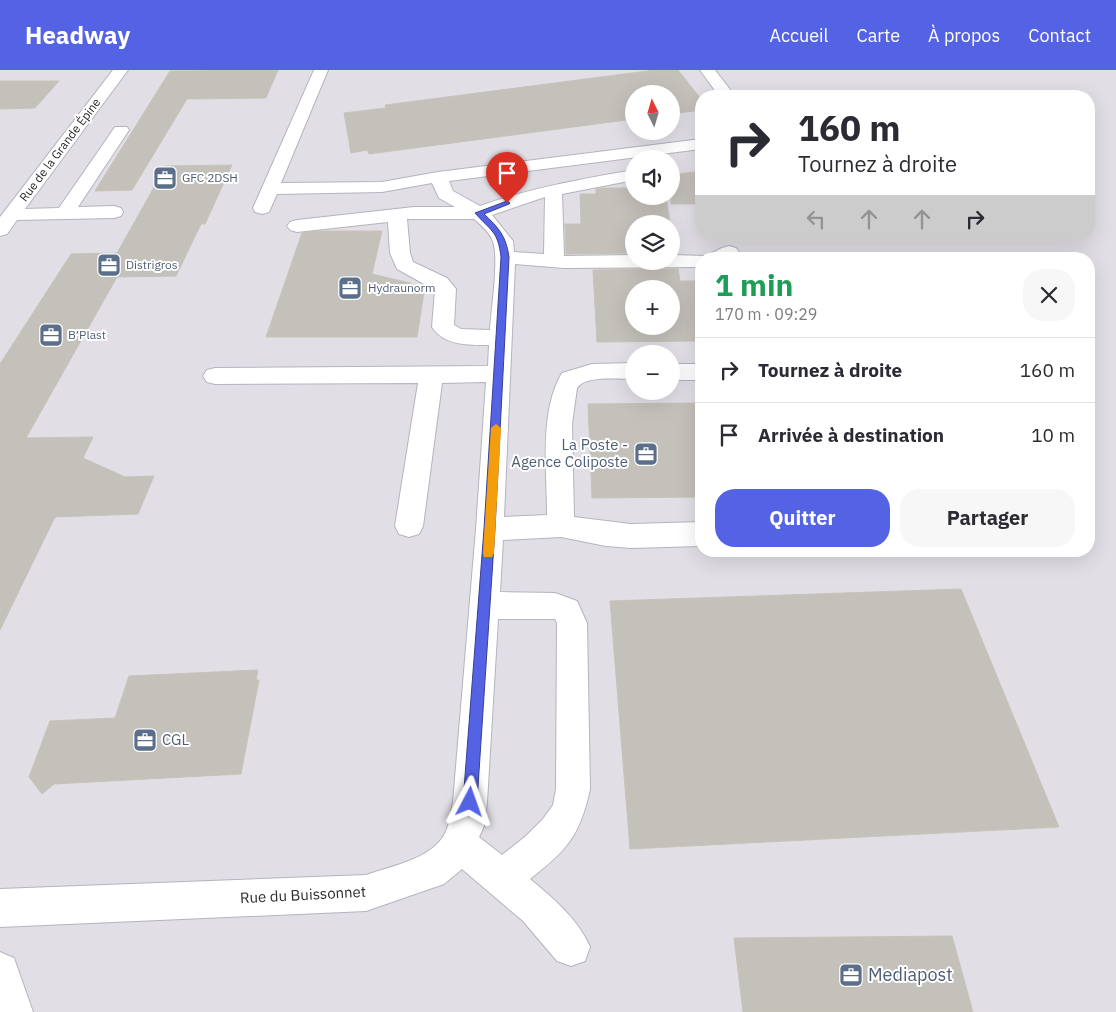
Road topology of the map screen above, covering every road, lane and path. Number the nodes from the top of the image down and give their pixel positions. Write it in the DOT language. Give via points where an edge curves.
graph roads {
  1 [pos="121,70"];
  2 [pos="321,70"];
  3 [pos="707,70"];
  4 [pos="722,90"];
  5 [pos="121,130"];
  6 [pos="695,145"];
  7 [pos="438,177"];
  8 [pos="625,177"];
  9 [pos="270,189"];
  10 [pos="552,190"];
  11 [pos="262,208"];
  12 [pos="114,212"];
  13 [pos="479,213"];
  14 [pos="64,214"];
  15 [pos="12,215"];
  16 [pos="397,215"];
  17 [pos="297,226"];
  18 [pos="0,230"];
  19 [pos="505,257"];
  20 [pos="554,261"];
  21 [pos="695,261"];
  22 [pos="501,337"];
  23 [pos="625,371"];
  24 [pos="680,372"];
  25 [pos="695,372"];
  26 [pos="499,374"];
  27 [pos="431,375"];
  28 [pos="215,376"];
  29 [pos="409,526"];
  30 [pos="561,526"];
  31 [pos="490,529"];
  32 [pos="695,534"];
  33 [pos="485,605"];
  34 [pos="459,843"];
  35 [pos="502,878"];
  36 [pos="0,908"];
  37 [pos="571,947"];
  38 [pos="0,972"];
  39 [pos="13,1011"];
  1 -- 15 [label="street, Rue de la Grande Épine"];
  2 -- 9 [label="street"];
  3 -- 4 [label="street"];
  5 -- 14 [label="street"];
  6 -- 7 [label="street"];
  7 -- 9 [label="street" via="382,187"];
  7 -- 13 [label="street, Rue du Buissonnet" via="445,194"];
  8 -- 10 [label="street"];
  9 -- 11 [label="street"];
  10 -- 13 [label="street"];
  10 -- 20 [label="street"];
  12 -- 14 [label="street"];
  13 -- 16 [label="street"];
  13 -- 19 [label="street, Rue du Buissonnet" via="503,241"];
  14 -- 15 [label="street"];
  15 -- 18 [label="street, Rue de la Grande Épine"];
  16 -- 17 [label="street"];
  16 -- 22 [label="street" via="404,265 446,289 445,331 465,336"];
  19 -- 20 [label="street"];
  19 -- 22 [label="street, Rue du Buissonnet"];
  20 -- 21 [label="street"];
  22 -- 26 [label="street, Rue du Buissonnet"];
  23 -- 30 [label="street" via="581,375 571,378 566,384 562,395 560,430"];
  24 -- 25 [label="street"];
  26 -- 27 [label="street"];
  26 -- 31 [label="street, Rue du Buissonnet"];
  27 -- 28 [label="street"];
  27 -- 29 [label="street"];
  30 -- 31 [label="street"];
  30 -- 32 [label="street" via="631,536"];
  31 -- 33 [label="street, Rue du Buissonnet"];
  33 -- 34 [label="street, Rue du Buissonnet" via="470,802"];
  33 -- 35 [label="street" via="555,606 567,610 572,623 573,788 569,810 561,825 543,844"];
  34 -- 35 [label="street"];
  34 -- 36 [label="street, Rue du Buissonnet" via="447,859 431,871 366,893"];
  35 -- 37 [label="street" via="536,908"];
  38 -- 39 [label="street"];
}
